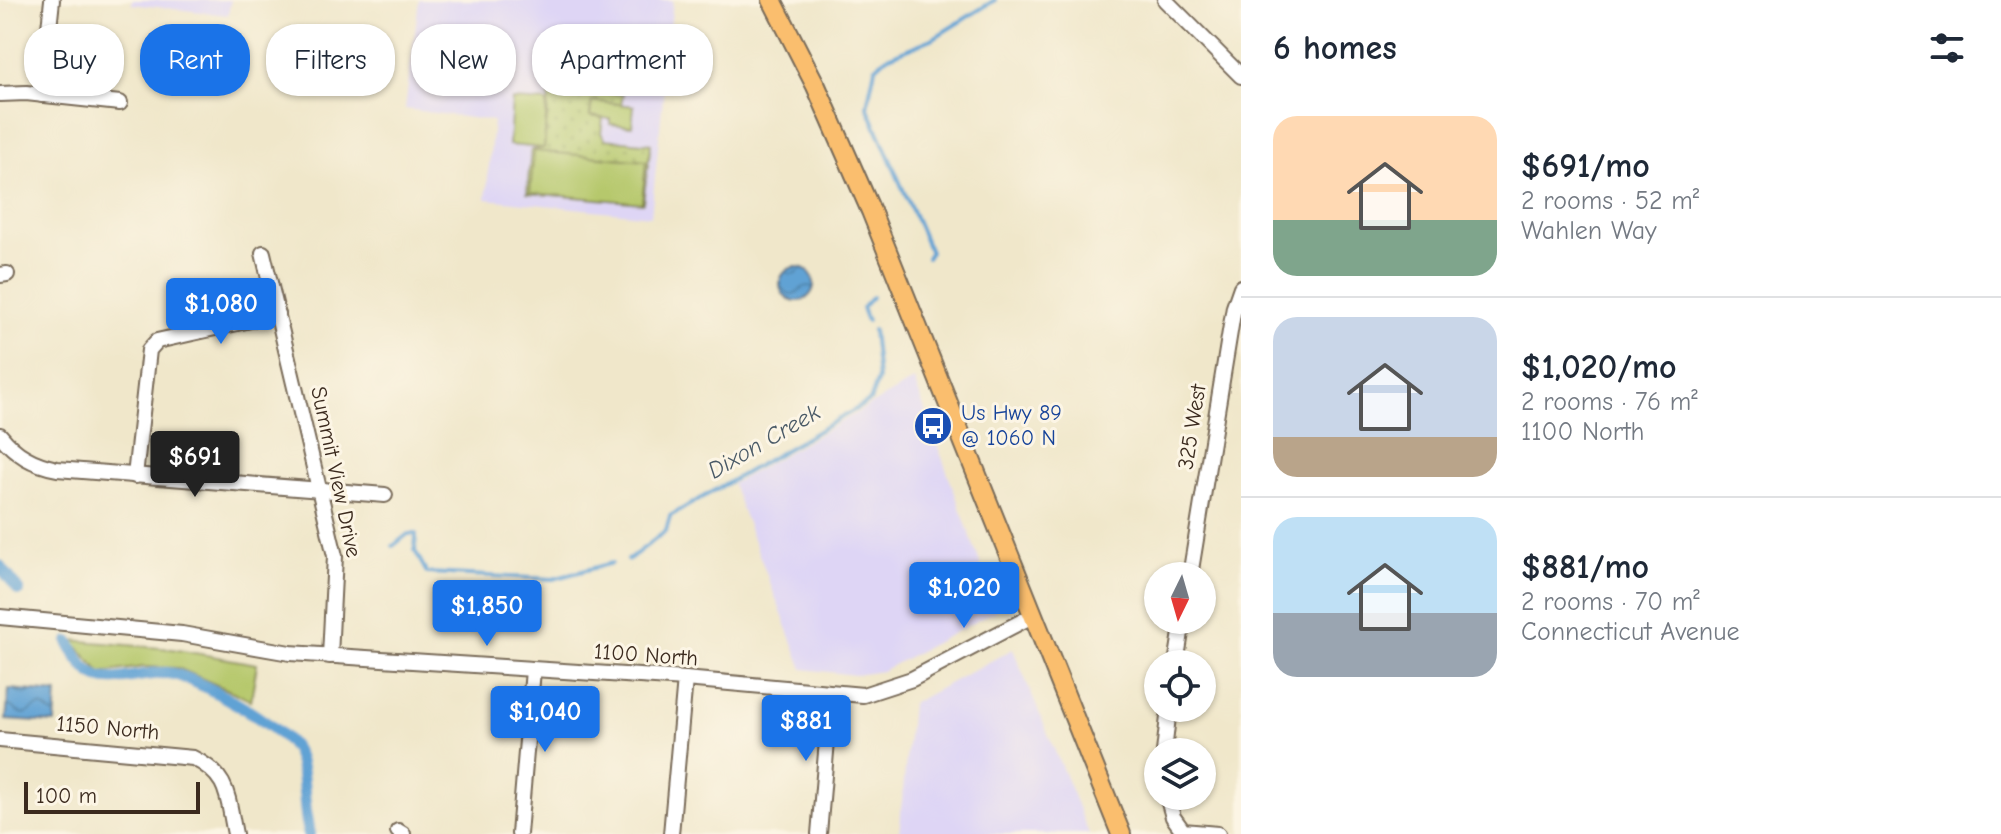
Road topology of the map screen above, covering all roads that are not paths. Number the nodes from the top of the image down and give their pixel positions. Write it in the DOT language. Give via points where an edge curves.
graph roads {
  1 [pos="52,0"];
  2 [pos="772,0"];
  3 [pos="1165,0"];
  4 [pos="49,24"];
  5 [pos="1241,76"];
  6 [pos="0,94"];
  7 [pos="24,95"];
  8 [pos="52,96"];
  9 [pos="120,103"];
  10 [pos="263,253"];
  11 [pos="1241,287"];
  12 [pos="278,314"];
  13 [pos="0,435"];
  14 [pos="135,476"];
  15 [pos="320,490"];
  16 [pos="385,495"];
  17 [pos="1192,562"];
  18 [pos="1034,615"];
  19 [pos="0,617"];
  20 [pos="330,656"];
  21 [pos="533,670"];
  22 [pos="685,679"];
  23 [pos="831,694"];
  24 [pos="0,740"];
  25 [pos="1171,810"];
  26 [pos="235,834"];
  27 [pos="519,834"];
  28 [pos="671,834"];
  29 [pos="819,834"];
  30 [pos="1121,834"];
  31 [pos="1218,834"];
  1 -- 4 [label="street"];
  2 -- 18 [label="main road" via="853,167"];
  3 -- 5 [label="street"];
  6 -- 7 [label="street"];
  8 -- 9 [label="street"];
  10 -- 12 [label="street, Summit View Drive"];
  11 -- 17 [label="street, 325 West"];
  12 -- 14 [label="street" via="157,341 149,350"];
  12 -- 15 [label="street, Summit View Drive"];
  13 -- 14 [label="street" via="39,465"];
  14 -- 15 [label="street"];
  15 -- 16 [label="street"];
  15 -- 20 [label="street, Summit View Drive" via="335,564"];
  18 -- 23 [label="street, 1100 North" via="886,690"];
  18 -- 30 [label="main road"];
  19 -- 20 [label="street, 1100 North" via="182,634"];
  20 -- 21 [label="street, 1100 North"];
  21 -- 22 [label="street, 1100 North"];
  21 -- 27 [label="street"];
  22 -- 23 [label="street, 1100 North"];
  22 -- 28 [label="street"];
  23 -- 29 [label="street"];
  24 -- 26 [label="street, 1150 North" via="193,758 223,780"];
  25 -- 31 [label="street" via="1183,831"];
}
